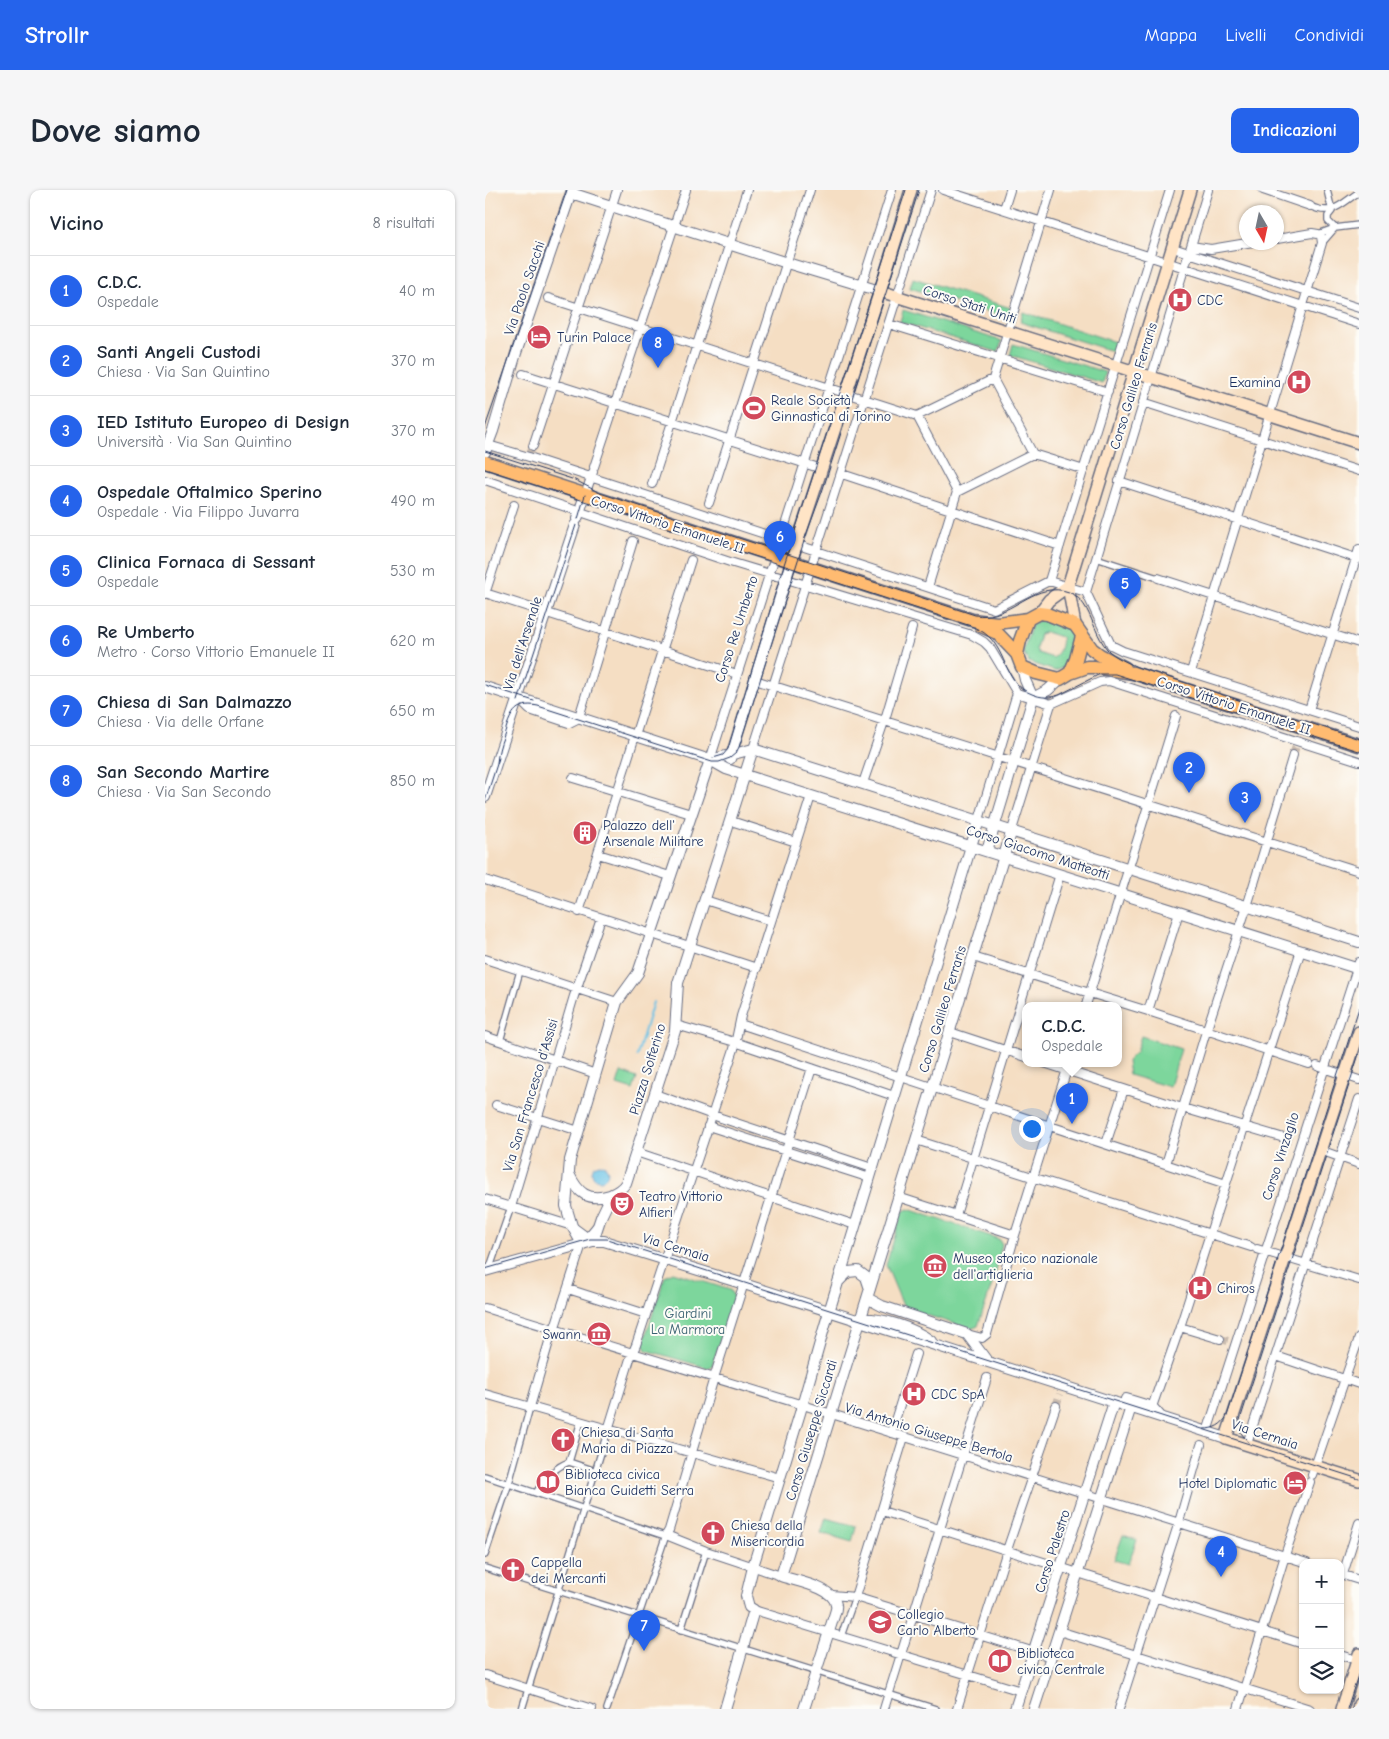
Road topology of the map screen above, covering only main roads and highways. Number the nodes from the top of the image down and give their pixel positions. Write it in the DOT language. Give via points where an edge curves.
graph roads {
  1 [pos="911,190"];
  2 [pos="1190,190"];
  3 [pos="880,291"];
  4 [pos="1135,372"];
  5 [pos="1359,443"];
  6 [pos="485,462"];
  7 [pos="791,562"];
  8 [pos="1068,586"];
  9 [pos="1033,616"];
  10 [pos="972,620"];
  11 [pos="1075,625"];
  12 [pos="1082,636"];
  13 [pos="1019,660"];
  14 [pos="1133,673"];
  15 [pos="1065,676"];
  16 [pos="1359,745"];
  17 [pos="1359,1032"];
  18 [pos="1359,1480"];
  19 [pos="1358,1657"];
  20 [pos="1359,1704"];
  21 [pos="1342,1709"];
  22 [pos="1358,1709"];
  1 -- 3 [label="main road"];
  2 -- 4 [label="main road, Corso Galileo Ferraris"];
  3 -- 4 [label="main road, Corso Stati Uniti"];
  3 -- 7 [label="main road"];
  4 -- 5 [label="main road, Corso Stati Uniti"];
  4 -- 8 [label="main road, Corso Galileo Ferraris"];
  6 -- 7 [label="main road, Corso Vittorio Emanuele II"];
  7 -- 10 [label="main road, Corso Vittorio Emanuele II"];
  8 -- 9 [label="main road"];
  8 -- 11 [label="main road, Corso Galileo Ferraris"];
  9 -- 10 [label="main road, Corso Vittorio Emanuele II" via="997,624"];
  9 -- 11 [label="main road" via="1052,615"];
  9 -- 13 [label="main road" via="1020,641"];
  10 -- 13 [label="main road, Corso Vittorio Emanuele II" via="997,632"];
  11 -- 12 [label="main road"];
  12 -- 14 [label="main road, Corso Vittorio Emanuele II" via="1100,655"];
  12 -- 15 [label="main road" via="1076,659"];
  13 -- 15 [label="main road" via="1036,673"];
  14 -- 15 [label="main road, Corso Vittorio Emanuele II" via="1087,667"];
  14 -- 16 [label="main road, Corso Vittorio Emanuele II"];
  17 -- 18 [label="main road, Via Cernaia" via="1227,1438 1313,1474"];
  19 -- 21 [label="main road"];
  20 -- 22 [label="main road"];
}
